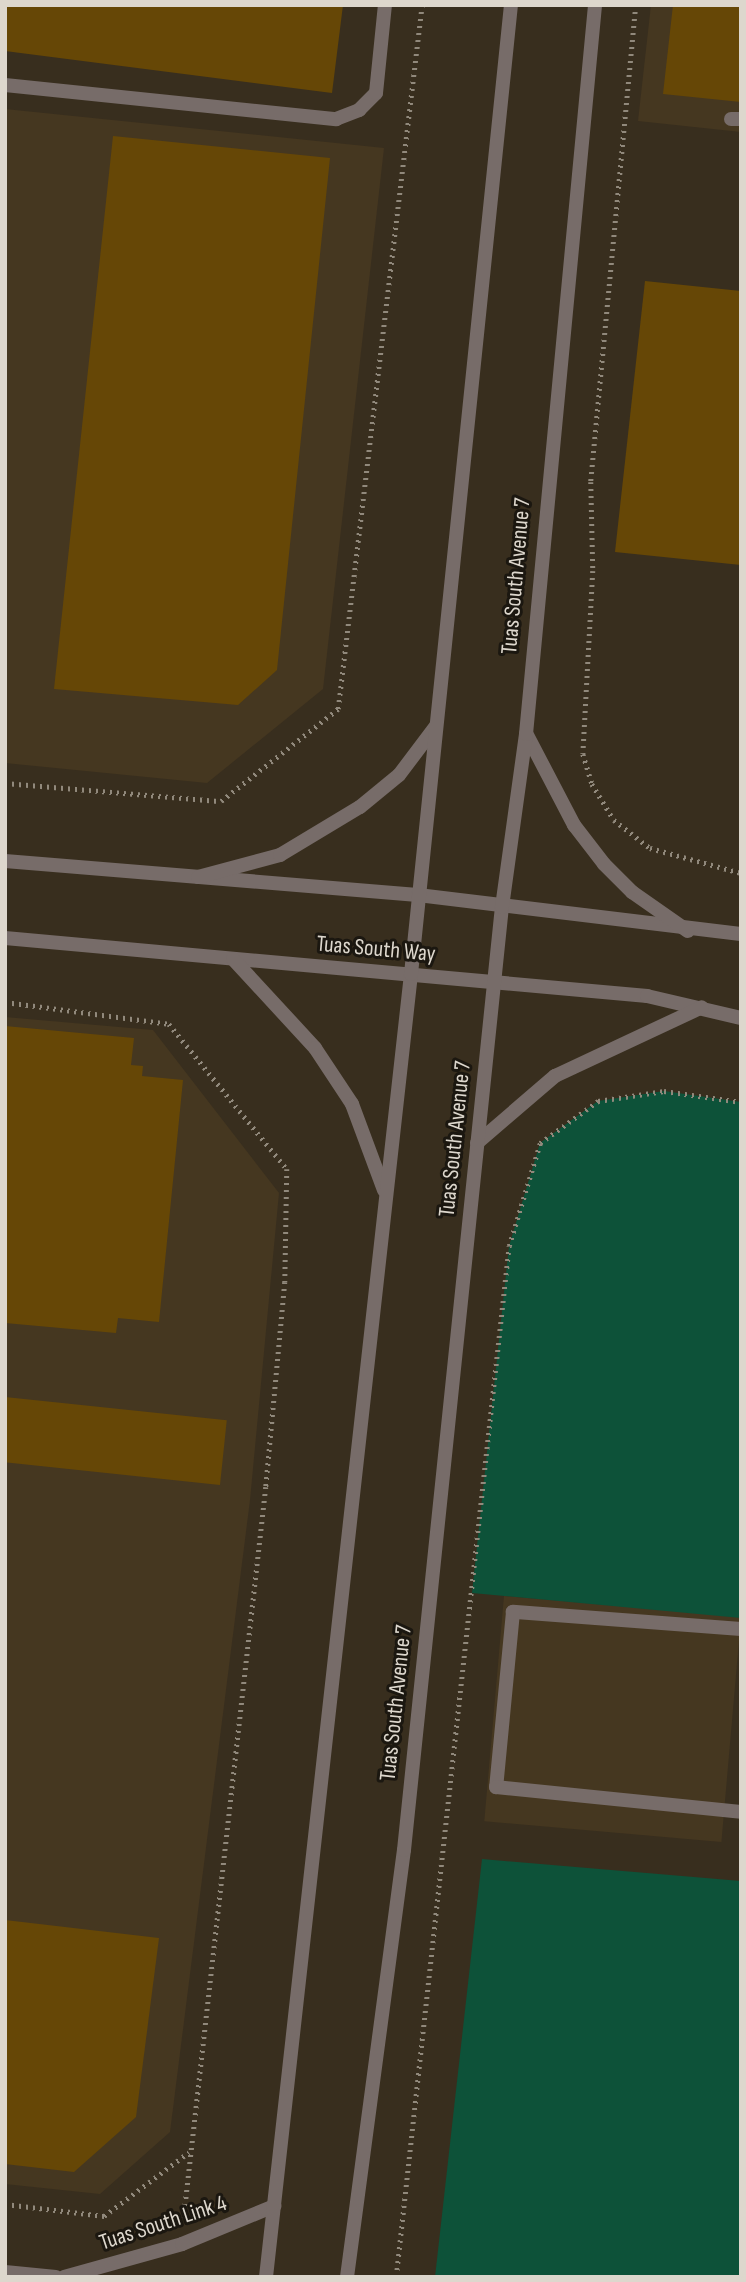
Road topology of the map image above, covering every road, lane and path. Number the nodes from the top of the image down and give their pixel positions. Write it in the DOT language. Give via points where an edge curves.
graph roads {
  1 [pos="385,5"];
  2 [pos="422,5"];
  3 [pos="511,5"];
  4 [pos="595,5"];
  5 [pos="636,5"];
  6 [pos="5,85"];
  7 [pos="436,725"];
  8 [pos="526,734"];
  9 [pos="5,783"];
  10 [pos="5,861"];
  11 [pos="741,873"];
  12 [pos="198,877"];
  13 [pos="418,895"];
  14 [pos="502,908"];
  15 [pos="688,931"];
  16 [pos="741,934"];
  17 [pos="5,938"];
  18 [pos="233,959"];
  19 [pos="411,974"];
  20 [pos="494,984"];
  21 [pos="5,1002"];
  22 [pos="702,1007"];
  23 [pos="741,1018"];
  24 [pos="477,1143"];
  25 [pos="386,1195"];
  26 [pos="741,1629"];
  27 [pos="741,1812"];
  28 [pos="190,2151"];
  29 [pos="5,2204"];
  30 [pos="274,2206"];
  31 [pos="182,2244"];
  32 [pos="5,2272"];
  33 [pos="56,2277"];
  34 [pos="64,2277"];
  35 [pos="266,2277"];
  36 [pos="348,2277"];
  1 -- 6 [label="street" via="376,93 359,110 336,118"];
  2 -- 9 [label="path" via="338,709 221,801"];
  3 -- 7 [label="street"];
  4 -- 8 [label="street, Tuas South Avenue 7"];
  5 -- 11 [label="path" via="591,482 593,571 583,754 592,784 614,820 650,848"];
  7 -- 12 [label="street" via="399,775 360,807 280,855"];
  7 -- 13 [label="street"];
  8 -- 14 [label="street, Tuas South Avenue 7"];
  8 -- 15 [label="street" via="574,825 604,864 632,892"];
  10 -- 12 [label="street"];
  12 -- 13 [label="street"];
  13 -- 14 [label="street"];
  13 -- 19 [label="street"];
  14 -- 15 [label="street"];
  14 -- 20 [label="street, Tuas South Avenue 7"];
  15 -- 16 [label="street"];
  17 -- 18 [label="street, Tuas South Way"];
  18 -- 19 [label="street, Tuas South Way"];
  18 -- 25 [label="street" via="315,1048 352,1104"];
  19 -- 20 [label="street, Tuas South Way"];
  19 -- 25 [label="street"];
  20 -- 22 [label="street, Tuas South Way" via="647,996"];
  20 -- 24 [label="street, Tuas South Avenue 7"];
  21 -- 28 [label="path" via="169,1024 287,1169 285,1282 266,1487"];
  22 -- 23 [label="street, Tuas South Way"];
  22 -- 24 [label="street" via="555,1076"];
  24 -- 36 [label="street, Tuas South Avenue 7" via="404,1850"];
  25 -- 30 [label="street"];
  26 -- 27 [label="street" via="513,1612 496,1787"];
  28 -- 29 [label="path" via="104,2216"];
  28 -- 31 [label="path"];
  30 -- 31 [label="street, Tuas South Link 4"];
  30 -- 35 [label="street"];
  31 -- 34 [label="street, Tuas South Link 4"];
  32 -- 33 [label="street"];
}
